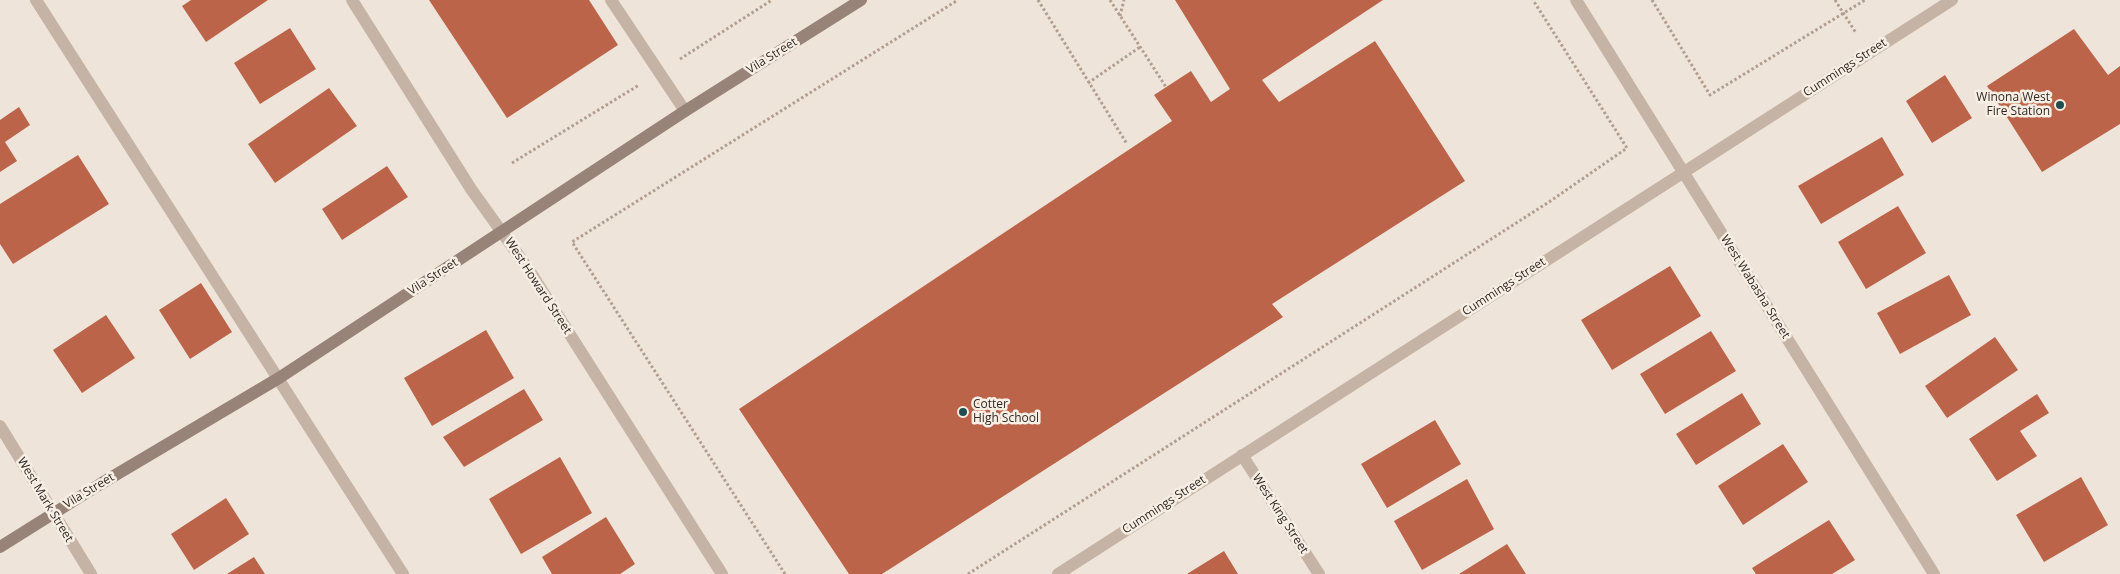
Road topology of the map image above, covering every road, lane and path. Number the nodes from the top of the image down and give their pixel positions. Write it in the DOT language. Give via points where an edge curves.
graph roads {
  1 [pos="36,0"];
  2 [pos="352,0"];
  3 [pos="611,0"];
  4 [pos="861,0"];
  5 [pos="958,0"];
  6 [pos="1038,0"];
  7 [pos="1110,0"];
  8 [pos="1124,0"];
  9 [pos="1533,0"];
  10 [pos="1576,0"];
  11 [pos="1652,0"];
  12 [pos="1835,0"];
  13 [pos="1865,0"];
  14 [pos="1952,0"];
  15 [pos="1844,14"];
  16 [pos="1120,16"];
  17 [pos="1140,47"];
  18 [pos="1869,53"];
  19 [pos="1088,82"];
  20 [pos="1166,87"];
  21 [pos="685,111"];
  22 [pos="1127,144"];
  23 [pos="1684,172"];
  24 [pos="502,231"];
  25 [pos="279,378"];
  26 [pos="0,426"];
  27 [pos="1242,455"];
  28 [pos="52,513"];
  29 [pos="0,547"];
  30 [pos="91,574"];
  31 [pos="403,574"];
  32 [pos="722,574"];
  33 [pos="785,574"];
  34 [pos="968,574"];
  35 [pos="1058,574"];
  36 [pos="1318,574"];
  37 [pos="1934,574"];
  1 -- 25 [label="street"];
  2 -- 24 [label="street, West Howard Street" via="471,189"];
  3 -- 21 [label="street"];
  4 -- 21 [label="street, Vila Street"];
  5 -- 33 [label="path" via="572,242"];
  6 -- 19 [label="path"];
  7 -- 16 [label="path"];
  8 -- 16 [label="path"];
  9 -- 34 [label="path" via="1627,148 1549,202"];
  10 -- 23 [label="street, West Wabasha Street"];
  11 -- 15 [label="path" via="1710,95"];
  12 -- 15 [label="path"];
  13 -- 15 [label="path"];
  14 -- 18 [label="street, Cummings Street"];
  15 -- 18 [label="path"];
  16 -- 17 [label="path"];
  17 -- 19 [label="path"];
  17 -- 20 [label="path"];
  18 -- 23 [label="street, Cummings Street"];
  19 -- 22 [label="path"];
  21 -- 24 [label="street, Vila Street"];
  23 -- 27 [label="street, Cummings Street"];
  23 -- 37 [label="street, West Wabasha Street"];
  24 -- 25 [label="street, Vila Street"];
  24 -- 32 [label="street, West Howard Street"];
  25 -- 28 [label="street, Vila Street"];
  25 -- 31 [label="street"];
  26 -- 28 [label="street, West Mark Street"];
  27 -- 35 [label="street, Cummings Street"];
  27 -- 36 [label="street, West King Street"];
  28 -- 29 [label="street, Vila Street"];
  28 -- 30 [label="street, West Mark Street"];
}
